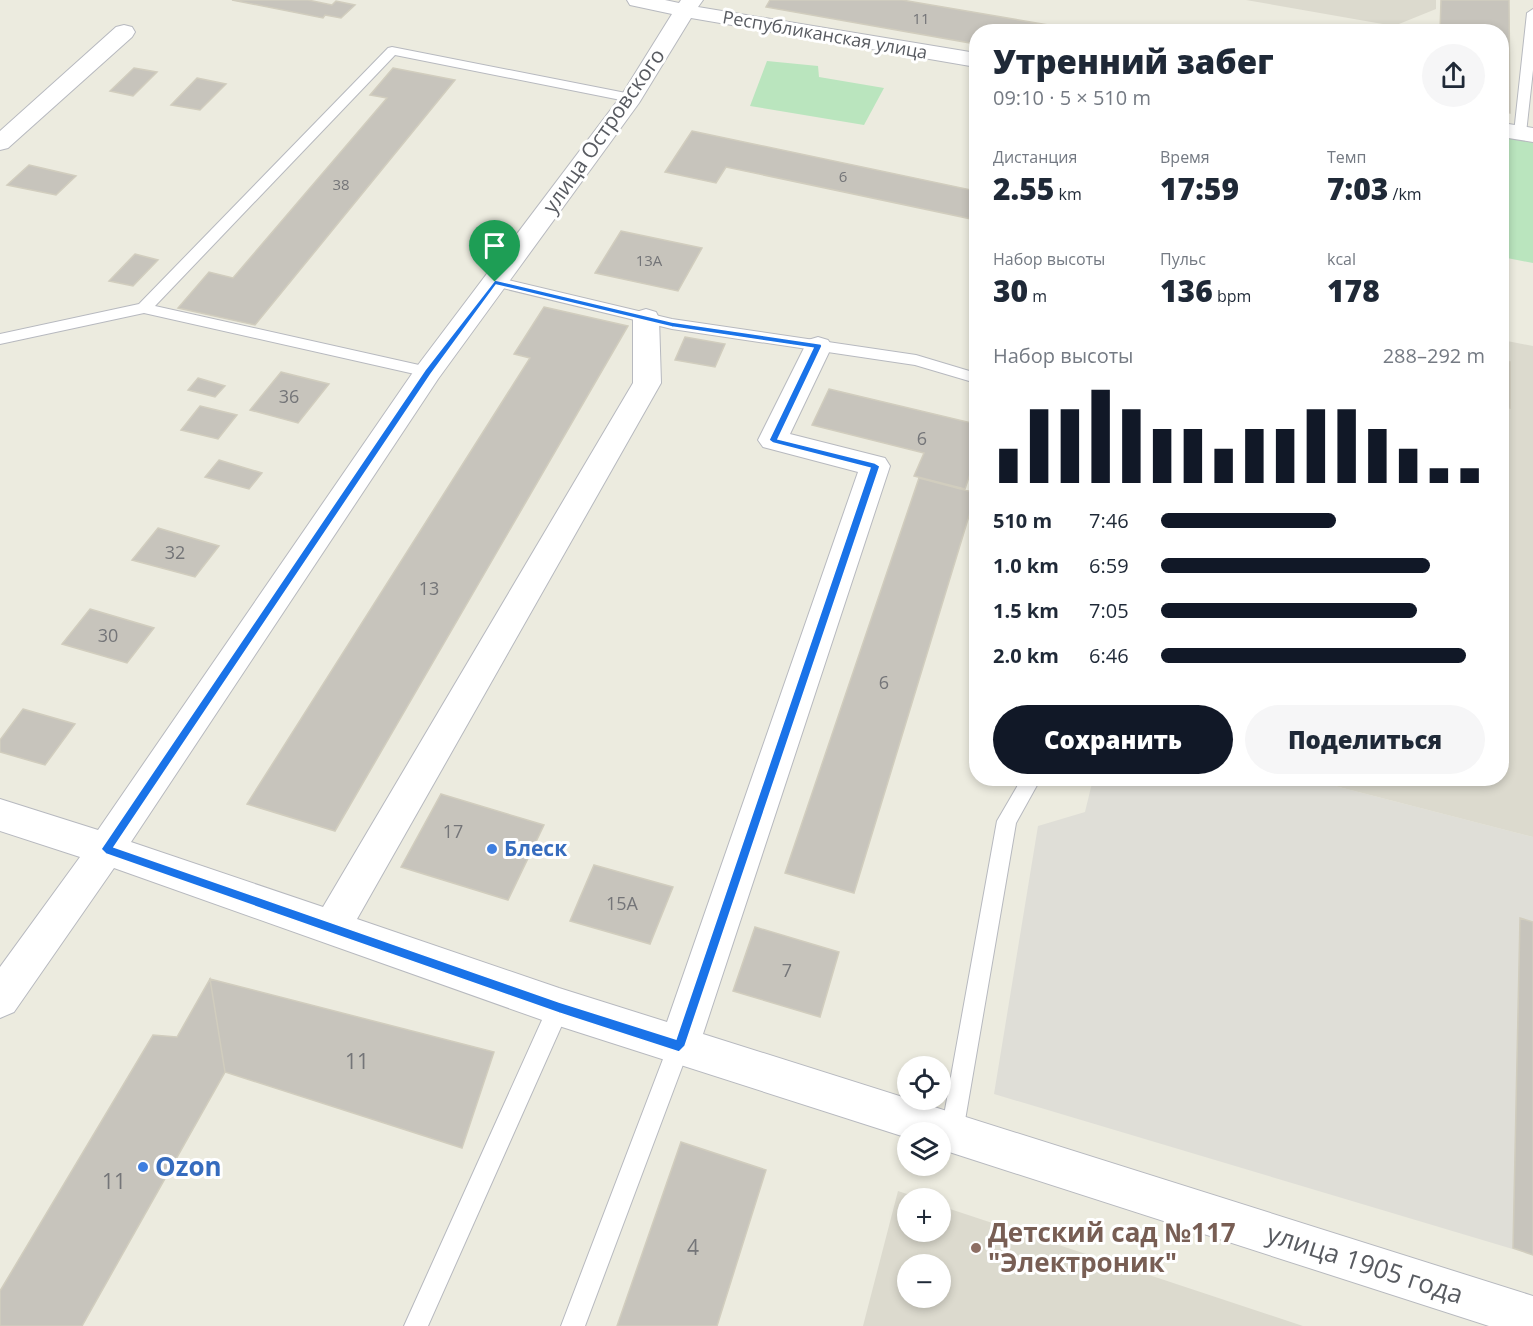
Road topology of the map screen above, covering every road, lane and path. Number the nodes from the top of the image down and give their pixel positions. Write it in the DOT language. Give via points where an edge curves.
graph roads {
  1 [pos="638,0"];
  2 [pos="689,5"];
  3 [pos="1533,13"];
  4 [pos="124,32"];
  5 [pos="969,59"];
  6 [pos="631,98"];
  7 [pos="1518,133"];
  8 [pos="0,143"];
  9 [pos="495,282"];
  10 [pos="144,308"];
  11 [pos="646,318"];
  12 [pos="0,339"];
  13 [pos="818,346"];
  14 [pos="428,372"];
  15 [pos="969,376"];
  16 [pos="1027,786"];
  17 [pos="0,815"];
  18 [pos="106,849"];
  19 [pos="331,928"];
  20 [pos="0,999"];
  21 [pos="559,1007"];
  22 [pos="679,1046"];
  23 [pos="919,1122"];
  24 [pos="951,1132"];
  25 [pos="1533,1318"];
  26 [pos="416,1326"];
  27 [pos="573,1326"];
  1 -- 2 [label="street, Республиканская улица"];
  2 -- 5 [label="street, Республиканская улица"];
  2 -- 6 [label="street, улица Островского"];
  3 -- 7 [label="lane"];
  4 -- 8 [label="street"];
  6 -- 9 [label="street, улица Островского"];
  6 -- 10 [label="lane" via="392,51"];
  9 -- 11 [label="lane"];
  9 -- 14 [label="street, улица Островского"];
  10 -- 12 [label="lane"];
  10 -- 14 [label="lane"];
  11 -- 13 [label="lane"];
  11 -- 19 [label="street" via="647,383"];
  13 -- 15 [label="lane" via="916,360"];
  13 -- 22 [label="street" via="773,440 875,466"];
  14 -- 18 [label="street, улица Островского"];
  16 -- 24 [label="lane" via="1007,821"];
  17 -- 18 [label="street, улица 1905 года"];
  18 -- 19 [label="street, улица 1905 года"];
  18 -- 20 [label="street, улица Островского"];
  19 -- 21 [label="street, улица 1905 года"];
  21 -- 22 [label="street, улица 1905 года"];
  21 -- 26 [label="lane"];
  22 -- 23 [label="street, улица 1905 года"];
  22 -- 27 [label="lane"];
  24 -- 25 [label="street, улица 1905 года"];
}
